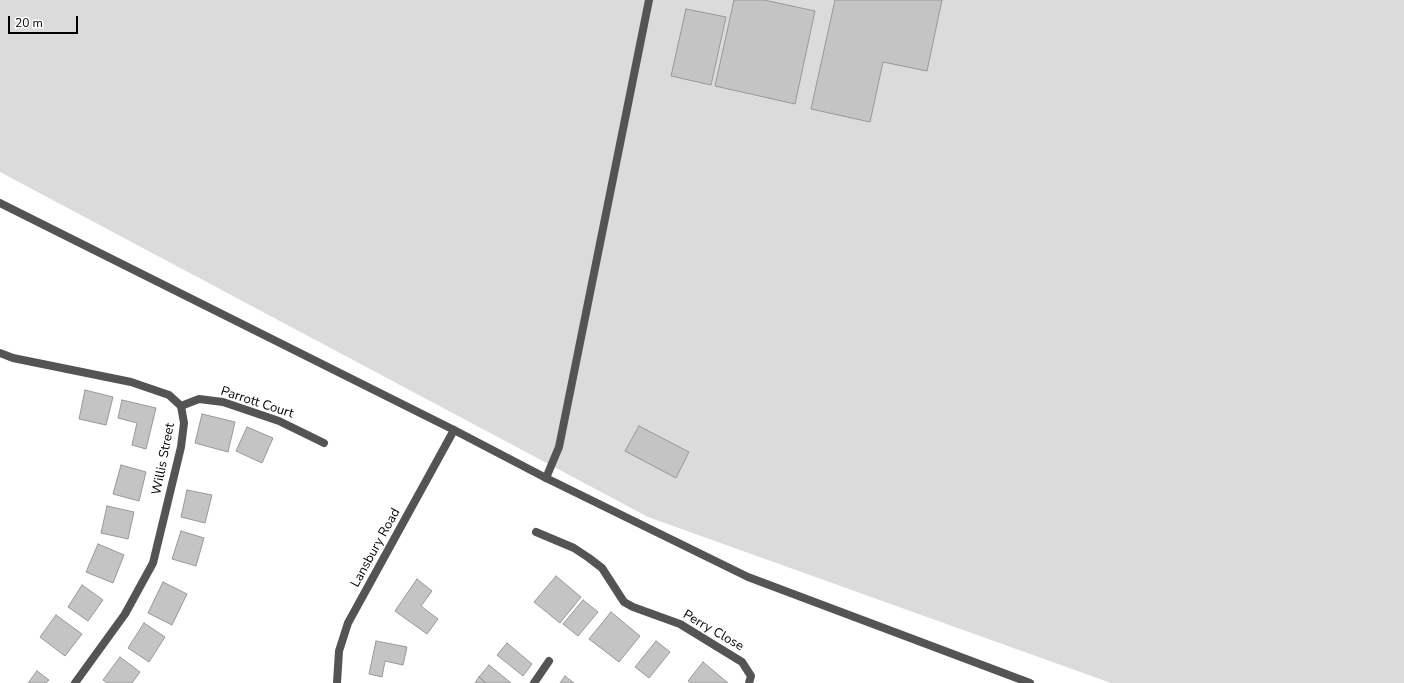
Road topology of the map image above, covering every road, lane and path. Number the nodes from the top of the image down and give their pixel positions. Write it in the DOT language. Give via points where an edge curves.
graph roads {
  1 [pos="650,0"];
  2 [pos="0,203"];
  3 [pos="0,352"];
  4 [pos="181,406"];
  5 [pos="454,430"];
  6 [pos="324,443"];
  7 [pos="546,478"];
  8 [pos="536,532"];
  9 [pos="549,661"];
  10 [pos="75,683"];
  11 [pos="337,683"];
  12 [pos="534,683"];
  13 [pos="749,683"];
  14 [pos="1030,683"];
  1 -- 7 [label="street" via="559,447"];
  2 -- 5 [label="street"];
  3 -- 4 [label="street, Willis Street" via="13,358 131,382 169,395"];
  4 -- 6 [label="street, Parrott Court" via="199,399 223,402 279,421"];
  4 -- 10 [label="street, Willis Street" via="184,423 181,447 153,563 125,614"];
  5 -- 7 [label="street"];
  5 -- 11 [label="street, Lansbury Road" via="348,623 339,651"];
  7 -- 14 [label="street" via="748,577"];
  8 -- 13 [label="street, Perry Close" via="574,548 594,561 602,568 624,602 633,608 680,624 742,662 751,676"];
  9 -- 12 [label="street"];
}
